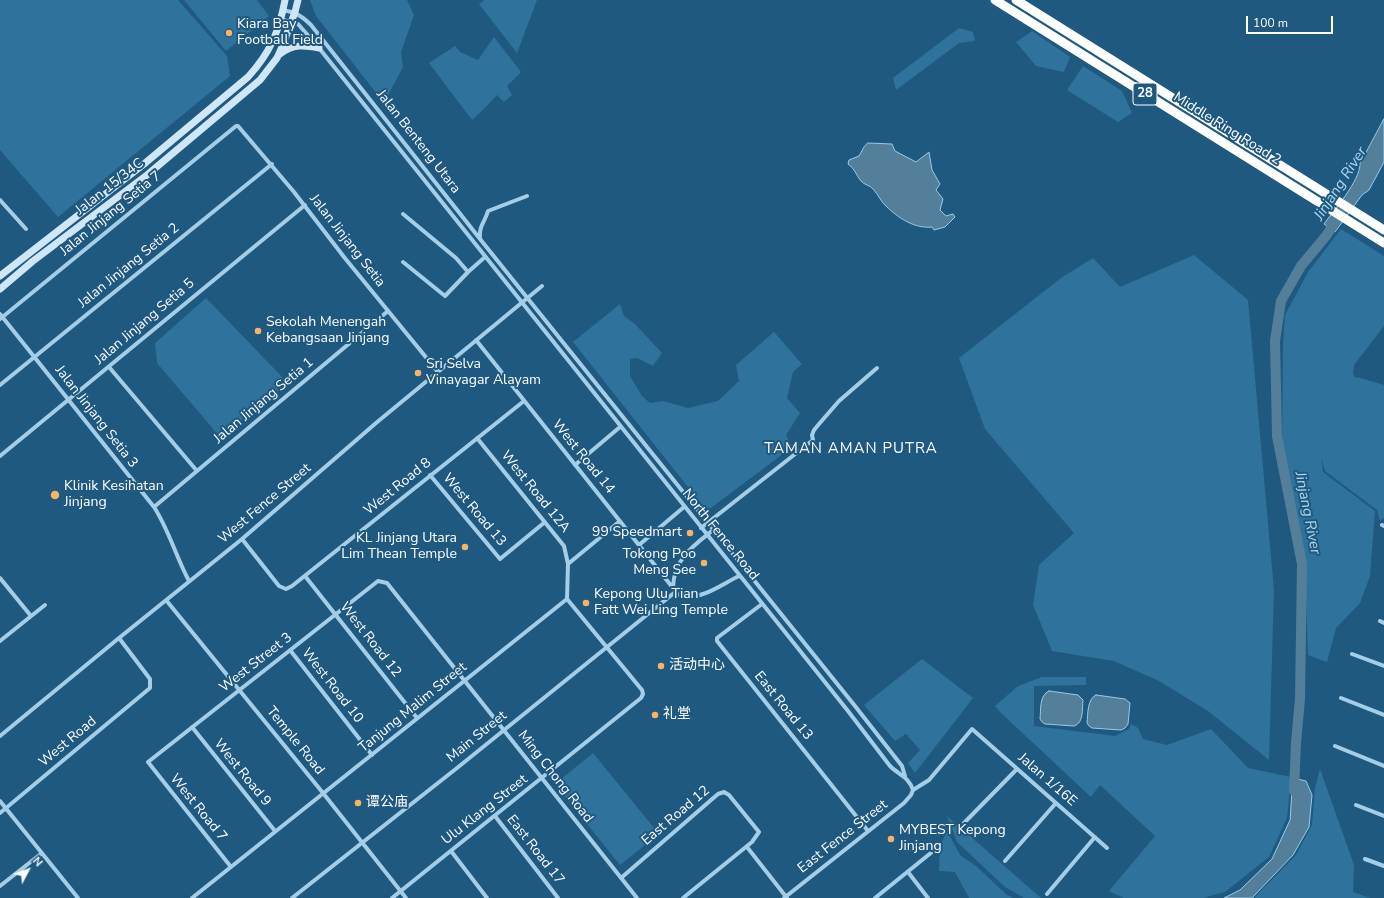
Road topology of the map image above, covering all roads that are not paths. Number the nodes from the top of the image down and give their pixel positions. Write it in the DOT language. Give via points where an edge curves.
graph roads {
  1 [pos="285,0"];
  2 [pos="298,0"];
  3 [pos="995,0"];
  4 [pos="1016,0"];
  5 [pos="283,10"];
  6 [pos="295,12"];
  7 [pos="280,20"];
  8 [pos="292,22"];
  9 [pos="319,48"];
  10 [pos="279,54"];
  11 [pos="236,126"];
  12 [pos="272,164"];
  13 [pos="527,196"];
  14 [pos="0,200"];
  15 [pos="305,205"];
  16 [pos="403,214"];
  17 [pos="26,229"];
  18 [pos="1382,229"];
  19 [pos="480,239"];
  20 [pos="1384,243"];
  21 [pos="485,256"];
  22 [pos="403,262"];
  23 [pos="468,272"];
  24 [pos="0,276"];
  25 [pos="542,286"];
  26 [pos="0,289"];
  27 [pos="528,298"];
  28 [pos="521,303"];
  29 [pos="388,311"];
  30 [pos="1,317"];
  31 [pos="476,340"];
  32 [pos="565,343"];
  33 [pos="558,348"];
  34 [pos="35,358"];
  35 [pos="109,367"];
  36 [pos="877,368"];
  37 [pos="438,372"];
  38 [pos="0,385"];
  39 [pos="68,400"];
  40 [pos="524,401"];
  41 [pos="620,427"];
  42 [pos="477,438"];
  43 [pos="0,456"];
  44 [pos="575,465"];
  45 [pos="197,471"];
  46 [pos="430,475"];
  47 [pos="154,507"];
  48 [pos="684,507"];
  49 [pos="620,521"];
  50 [pos="546,522"];
  51 [pos="708,522"];
  52 [pos="701,528"];
  53 [pos="713,530"];
  54 [pos="706,535"];
  55 [pos="242,539"];
  56 [pos="639,545"];
  57 [pos="568,564"];
  58 [pos="305,576"];
  59 [pos="739,576"];
  60 [pos="0,578"];
  61 [pos="189,581"];
  62 [pos="378,581"];
  63 [pos="674,590"];
  64 [pos="567,599"];
  65 [pos="166,600"];
  66 [pos="762,604"];
  67 [pos="45,605"];
  68 [pos="335,615"];
  69 [pos="30,616"];
  70 [pos="119,638"];
  71 [pos="0,640"];
  72 [pos="606,647"];
  73 [pos="290,650"];
  74 [pos="1352,654"];
  75 [pos="1384,666"];
  76 [pos="464,681"];
  77 [pos="239,690"];
  78 [pos="1342,698"];
  79 [pos="1384,715"];
  80 [pos="417,718"];
  81 [pos="192,727"];
  82 [pos="972,729"];
  83 [pos="504,730"];
  84 [pos="0,736"];
  85 [pos="1335,746"];
  86 [pos="372,755"];
  87 [pos="148,762"];
  88 [pos="1384,766"];
  89 [pos="1017,769"];
  90 [pos="905,776"];
  91 [pos="542,779"];
  92 [pos="913,790"];
  93 [pos="323,793"];
  94 [pos="0,801"];
  95 [pos="1056,803"];
  96 [pos="1356,805"];
  97 [pos="6,809"];
  98 [pos="0,813"];
  99 [pos="495,816"];
  100 [pos="1384,816"];
  101 [pos="964,823"];
  102 [pos="275,831"];
  103 [pos="868,831"];
  104 [pos="1095,837"];
  105 [pos="362,843"];
  106 [pos="747,847"];
  107 [pos="937,848"];
  108 [pos="1107,848"];
  109 [pos="451,851"];
  110 [pos="42,853"];
  111 [pos="1365,859"];
  112 [pos="1005,861"];
  113 [pos="1384,866"];
  114 [pos="231,867"];
  115 [pos="908,872"];
  116 [pos="621,878"];
  117 [pos="0,886"];
  118 [pos="401,891"];
  119 [pos="1047,894"];
  120 [pos="786,897"];
  121 [pos="78,898"];
  122 [pos="192,898"];
  123 [pos="292,898"];
  124 [pos="392,898"];
  125 [pos="406,898"];
  126 [pos="487,898"];
  127 [pos="558,898"];
  128 [pos="637,898"];
  129 [pos="683,898"];
  130 [pos="875,898"];
  131 [pos="928,898"];
  1 -- 5 [label="street, Jalan 15/34C"];
  2 -- 6 [label="street"];
  3 -- 20 [label="highway, Middle Ring Road 2 / 28"];
  4 -- 18 [label="highway, Middle Ring Road 2 / 28"];
  5 -- 6 [label="street, Jalan Benteng Utara"];
  5 -- 7 [label="street, Jalan 15/34C"];
  6 -- 8 [label="street"];
  6 -- 19 [label="street, Jalan Benteng Utara" via="311,25"];
  7 -- 8 [label="street"];
  7 -- 24 [label="street, Jalan 15/34C" via="272,43 259,65 248,77 144,164"];
  8 -- 9 [label="street, Jalan Benteng Utara" via="298,24"];
  8 -- 10 [label="street"];
  9 -- 10 [label="street" via="292,46"];
  9 -- 21 [label="street, Jalan Benteng Utara"];
  10 -- 26 [label="street, Jalan 15/34C" via="260,80 234,102 147,175"];
  11 -- 12 [label="street, Jalan Jinjang Setia" via="241,128"];
  11 -- 30 [label="street, Jalan Jinjang Setia 7"];
  12 -- 15 [label="street, Jalan Jinjang Setia"];
  12 -- 34 [label="street, Jalan Jinjang Setia 2"];
  13 -- 19 [label="street" via="488,211 481,226"];
  14 -- 17 [label="street"];
  15 -- 29 [label="street, Jalan Jinjang Setia"];
  15 -- 35 [label="street, Jalan Jinjang Setia 5"];
  16 -- 23 [label="street" via="456,258"];
  19 -- 27 [label="street, Jalan Benteng Utara"];
  21 -- 23 [label="street"];
  21 -- 28 [label="street, Jalan Benteng Utara"];
  22 -- 23 [label="street" via="445,296"];
  25 -- 27 [label="street, West Fence Street"];
  27 -- 28 [label="street, West Fence Street"];
  27 -- 32 [label="street, North Fence Road"];
  28 -- 31 [label="street, West Fence Street"];
  28 -- 33 [label="street, North Fence Road"];
  29 -- 37 [label="street, Jalan Jinjang Setia"];
  29 -- 45 [label="street, Jalan Jinjang Setia 1"];
  30 -- 34 [label="street, Jalan Jinjang Setia 3"];
  31 -- 37 [label="street, West Fence Street"];
  31 -- 40 [label="street, West Road 14"];
  32 -- 33 [label="street"];
  32 -- 51 [label="street, North Fence Road"];
  33 -- 41 [label="street, North Fence Road"];
  34 -- 38 [label="street, Jalan Jinjang Setia 2"];
  34 -- 39 [label="street, Jalan Jinjang Setia 3"];
  35 -- 39 [label="street, Jalan Jinjang Setia 5"];
  35 -- 45 [label="street"];
  36 -- 51 [label="street" via="839,401 819,424 812,435 813,440"];
  37 -- 55 [label="street, West Fence Street"];
  39 -- 43 [label="street, Jalan Jinjang Setia 5"];
  39 -- 47 [label="street, Jalan Jinjang Setia 3"];
  40 -- 42 [label="street, West Road 8"];
  40 -- 44 [label="street, West Road 14"];
  41 -- 44 [label="street"];
  41 -- 48 [label="street, North Fence Road"];
  42 -- 46 [label="street, West Road 8"];
  42 -- 50 [label="street, West Road 12A"];
  44 -- 49 [label="street, West Road 14"];
  45 -- 47 [label="street, Jalan Jinjang Setia 1"];
  46 -- 50 [label="street, West Road 13" via="500,559"];
  46 -- 58 [label="street, West Road 8"];
  47 -- 61 [label="street, Jalan Jinjang Setia 3"];
  48 -- 52 [label="street, North Fence Road"];
  48 -- 56 [label="street"];
  49 -- 56 [label="street, West Road 14"];
  49 -- 57 [label="street"];
  50 -- 57 [label="street, West Road 12A" via="564,546"];
  51 -- 52 [label="street"];
  51 -- 53 [label="street, North Fence Road"];
  52 -- 54 [label="street, North Fence Road"];
  53 -- 54 [label="street"];
  53 -- 90 [label="street, North Fence Road" via="902,766"];
  54 -- 59 [label="street, North Fence Road"];
  54 -- 63 [label="street" via="682,556 673,579"];
  55 -- 58 [label="street, West Road 8" via="279,586 286,589"];
  55 -- 61 [label="street, West Fence Street"];
  56 -- 63 [label="street, West Road 14"];
  57 -- 64 [label="street"];
  58 -- 68 [label="street, West Road 12"];
  59 -- 63 [label="street" via="707,594 694,597 682,596"];
  59 -- 66 [label="street, North Fence Road"];
  60 -- 69 [label="street"];
  61 -- 65 [label="street, West Fence Street"];
  62 -- 68 [label="street, West Street 3"];
  62 -- 76 [label="street, Ming Chong Road" via="387,583"];
  63 -- 72 [label="street, Main Street"];
  64 -- 72 [label="street"];
  64 -- 76 [label="street, Tanjung Malim Street"];
  65 -- 70 [label="street, West Fence Street"];
  65 -- 77 [label="street, Temple Road"];
  66 -- 90 [label="street, North Fence Road" via="890,766"];
  66 -- 103 [label="street, East Road 13" via="717,638 717,641"];
  67 -- 69 [label="street"];
  68 -- 73 [label="street, West Street 3"];
  68 -- 80 [label="street, West Road 12"];
  69 -- 71 [label="street"];
  70 -- 84 [label="street, West Fence Street"];
  70 -- 97 [label="street, West Road" via="150,679 150,688"];
  72 -- 83 [label="street, Main Street"];
  72 -- 91 [label="street, Ulu Klang Street" via="643,694"];
  73 -- 77 [label="street, West Street 3"];
  73 -- 86 [label="street, West Road 10"];
  74 -- 75 [label="street"];
  76 -- 80 [label="street, Tanjung Malim Street"];
  76 -- 83 [label="street, Ming Chong Road"];
  77 -- 81 [label="street, West Street 3"];
  77 -- 93 [label="street, Temple Road"];
  78 -- 79 [label="street"];
  80 -- 86 [label="street, Tanjung Malim Street"];
  81 -- 87 [label="street, West Street 3"];
  81 -- 102 [label="street, West Road 9"];
  82 -- 89 [label="street, Jalan 1/16E"];
  82 -- 92 [label="street, East Fence Street" via="929,780"];
  83 -- 91 [label="street, Ming Chong Road"];
  83 -- 105 [label="street, Main Street"];
  85 -- 88 [label="street"];
  86 -- 93 [label="street, Tanjung Malim Street"];
  87 -- 114 [label="street, West Road 7"];
  89 -- 95 [label="street, Jalan 1/16E"];
  89 -- 101 [label="street"];
  90 -- 92 [label="street, North Fence Road"];
  91 -- 99 [label="street, Ulu Klang Street"];
  91 -- 116 [label="street, Ming Chong Road"];
  92 -- 103 [label="street, East Fence Street" via="904,803"];
  93 -- 102 [label="street, Tanjung Malim Street"];
  93 -- 105 [label="street, Temple Road"];
  94 -- 97 [label="street"];
  95 -- 104 [label="street, Jalan 1/16E"];
  95 -- 112 [label="street"];
  96 -- 100 [label="street"];
  97 -- 98 [label="street, West Road"];
  97 -- 110 [label="street"];
  99 -- 109 [label="street, Ulu Klang Street"];
  99 -- 127 [label="street, East Road 17"];
  102 -- 114 [label="street, Tanjung Malim Street"];
  103 -- 120 [label="street, East Fence Street"];
  104 -- 108 [label="street, Jalan 1/16E"];
  104 -- 119 [label="street"];
  105 -- 118 [label="street, Temple Road"];
  105 -- 123 [label="street, Main Street"];
  106 -- 116 [label="street, East Road 12" via="759,832 724,792 718,794"];
  106 -- 120 [label="street"];
  106 -- 129 [label="street"];
  107 -- 115 [label="street"];
  109 -- 118 [label="street, Ulu Klang Street"];
  109 -- 126 [label="street"];
  110 -- 117 [label="street"];
  110 -- 121 [label="street"];
  111 -- 113 [label="street"];
  114 -- 122 [label="street, Tanjung Malim Street"];
  115 -- 130 [label="street"];
  115 -- 131 [label="street"];
  116 -- 128 [label="street, Ming Chong Road"];
  118 -- 124 [label="street, Ulu Klang Street"];
  118 -- 125 [label="street, Temple Road"];
}
